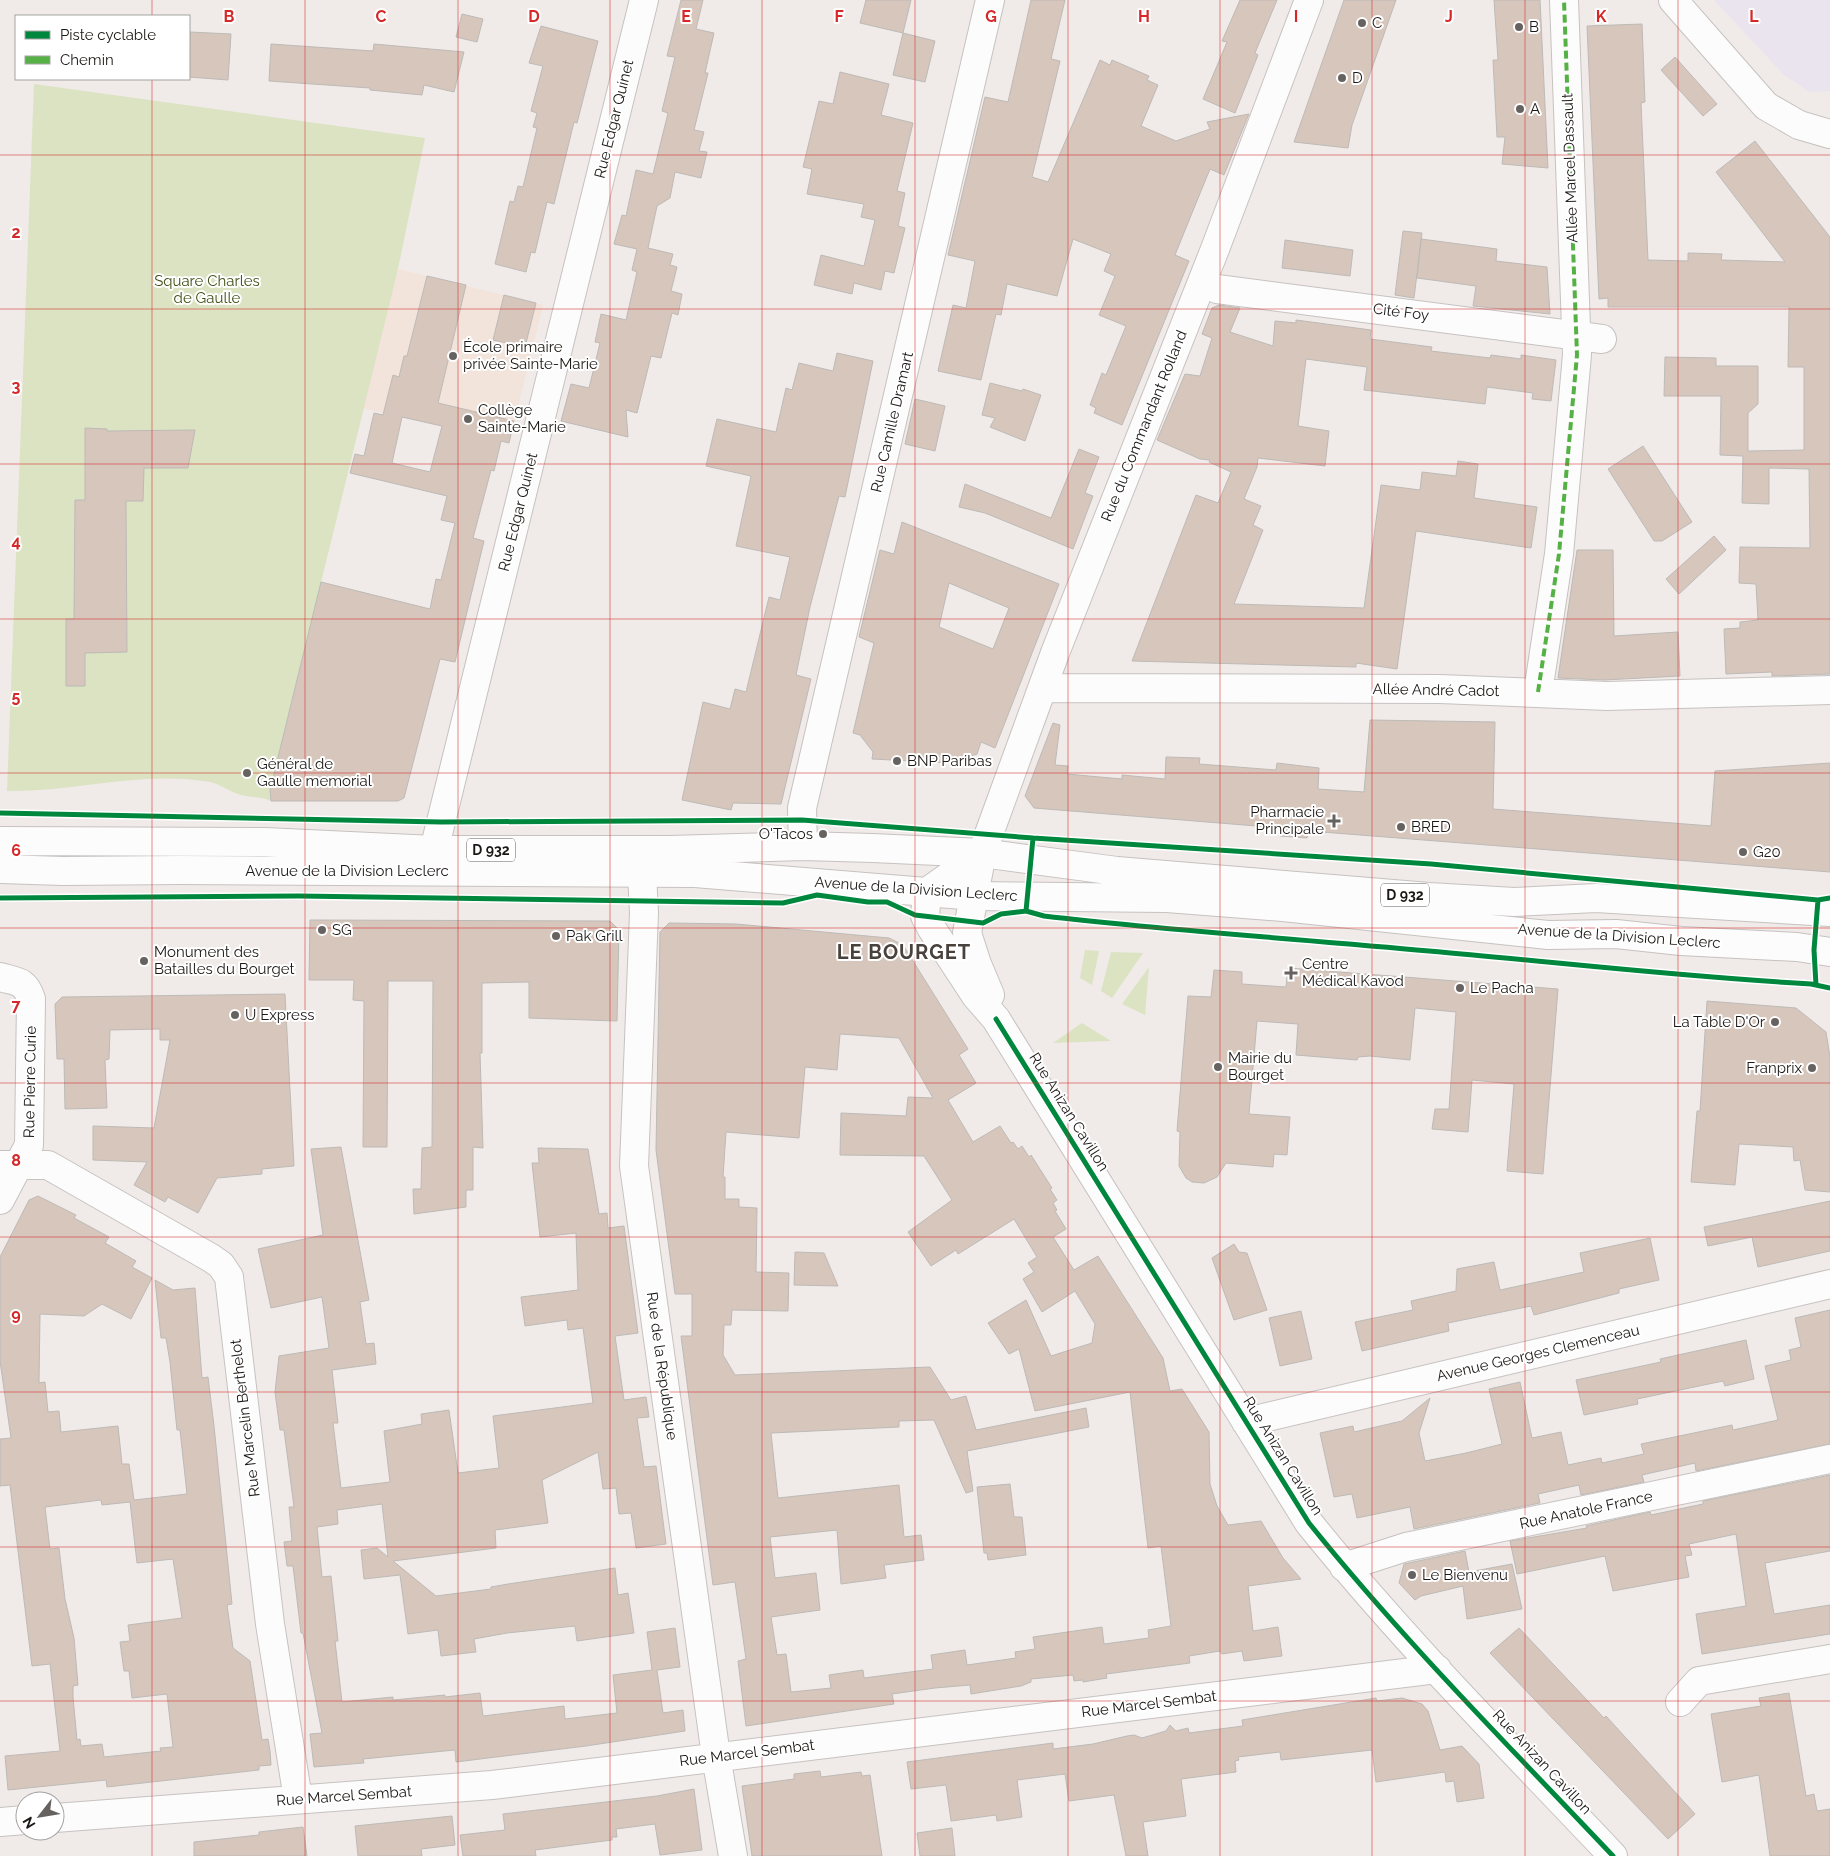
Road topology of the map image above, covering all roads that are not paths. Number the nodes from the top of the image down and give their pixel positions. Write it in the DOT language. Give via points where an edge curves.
graph roads {
  1 [pos="990,0"];
  2 [pos="1309,0"];
  3 [pos="1564,0"];
  4 [pos="1673,0"];
  5 [pos="636,2"];
  6 [pos="1830,134"];
  7 [pos="1202,282"];
  8 [pos="1589,337"];
  9 [pos="1043,688"];
  10 [pos="1830,690"];
  11 [pos="1538,692"];
  12 [pos="0,842"];
  13 [pos="802,846"];
  14 [pos="434,850"];
  15 [pos="982,853"];
  16 [pos="0,869"];
  17 [pos="642,873"];
  18 [pos="927,892"];
  19 [pos="975,896"];
  20 [pos="1830,912"];
  21 [pos="1830,952"];
  22 [pos="0,977"];
  23 [pos="996,1019"];
  24 [pos="9,1165"];
  25 [pos="0,1200"];
  26 [pos="1830,1284"];
  27 [pos="1246,1422"];
  28 [pos="1830,1459"];
  29 [pos="1344,1567"];
  30 [pos="1830,1659"];
  31 [pos="1437,1669"];
  32 [pos="1680,1702"];
  33 [pos="716,1756"];
  34 [pos="298,1799"];
  35 [pos="65,1817"];
  36 [pos="15,1821"];
  37 [pos="0,1822"];
  38 [pos="733,1856"];
  39 [pos="1614,1856"];
  1 -- 13 [label="street, Rue Camille Dramart" via="802,808"];
  2 -- 7 [label="street, Rue du Commandant Rolland"];
  3 -- 8 [label="street, Allée Marcel Dassault"];
  4 -- 6 [label="street" via="1766,106 1799,125"];
  5 -- 14 [label="street, Rue Edgar Quinet"];
  7 -- 8 [label="street, Cité Foy" via="1217,289"];
  7 -- 9 [label="street, Rue du Commandant Rolland"];
  8 -- 11 [label="street, Allée Marcel Dassault" via="1577,355 1558,554"];
  9 -- 11 [label="street, Allée André Cadot"];
  9 -- 15 [label="street, Rue du Commandant Rolland"];
  10 -- 11 [label="street, Allée André Cadot" via="1607,696"];
  12 -- 14 [label="street, Avenue de la Division Leclerc / D 932" via="265,842"];
  13 -- 14 [label="street, Avenue de la Division Leclerc / D 932"];
  13 -- 15 [label="street, Avenue de la Division Leclerc / D 932"];
  15 -- 18 [label="street"];
  15 -- 19 [label="street, Rue du Commandant Rolland"];
  15 -- 20 [label="street, Avenue de la Division Leclerc / D 932" via="1117,871 1429,897 1514,902 1596,898"];
  16 -- 17 [label="street, Avenue de la Division Leclerc / D 932"];
  17 -- 18 [label="street, Avenue de la Division Leclerc / D 932" via="695,873"];
  17 -- 33 [label="street, Rue de la République" via="644,913 634,1166"];
  18 -- 19 [label="street, Avenue de la Division Leclerc / D 932"];
  18 -- 23 [label="street, Rue Anizan Cavillon" via="925,916 932,929 976,996"];
  19 -- 21 [label="street, Avenue de la Division Leclerc / D 932" via="1167,898 1548,935 1616,934"];
  19 -- 23 [label="street, Rue Anizan Cavillon" via="968,933 976,964 989,987"];
  22 -- 24 [label="street, Rue Pierre Curie" via="21,983 31,999 29,1145"];
  23 -- 27 [label="street, Rue Anizan Cavillon"];
  24 -- 25 [label="street, Rue Pierre Curie"];
  24 -- 34 [label="street, Rue Marcelin Berthelot" via="48,1165 211,1258 229,1277 270,1624"];
  26 -- 27 [label="street, Avenue Georges Clemenceau"];
  27 -- 29 [label="street, Rue Anizan Cavillon" via="1309,1523"];
  28 -- 29 [label="street, Rue Anatole France" via="1406,1547"];
  29 -- 31 [label="street, Rue Anizan Cavillon"];
  30 -- 32 [label="street" via="1699,1681"];
  31 -- 33 [label="street, Rue Marcel Sembat"];
  31 -- 39 [label="street, Rue Anizan Cavillon"];
  33 -- 34 [label="street, Rue Marcel Sembat" via="492,1785"];
  33 -- 38 [label="street, Rue de la République"];
  34 -- 35 [label="street, Rue Marcel Sembat"];
  36 -- 37 [label="street"];
}
